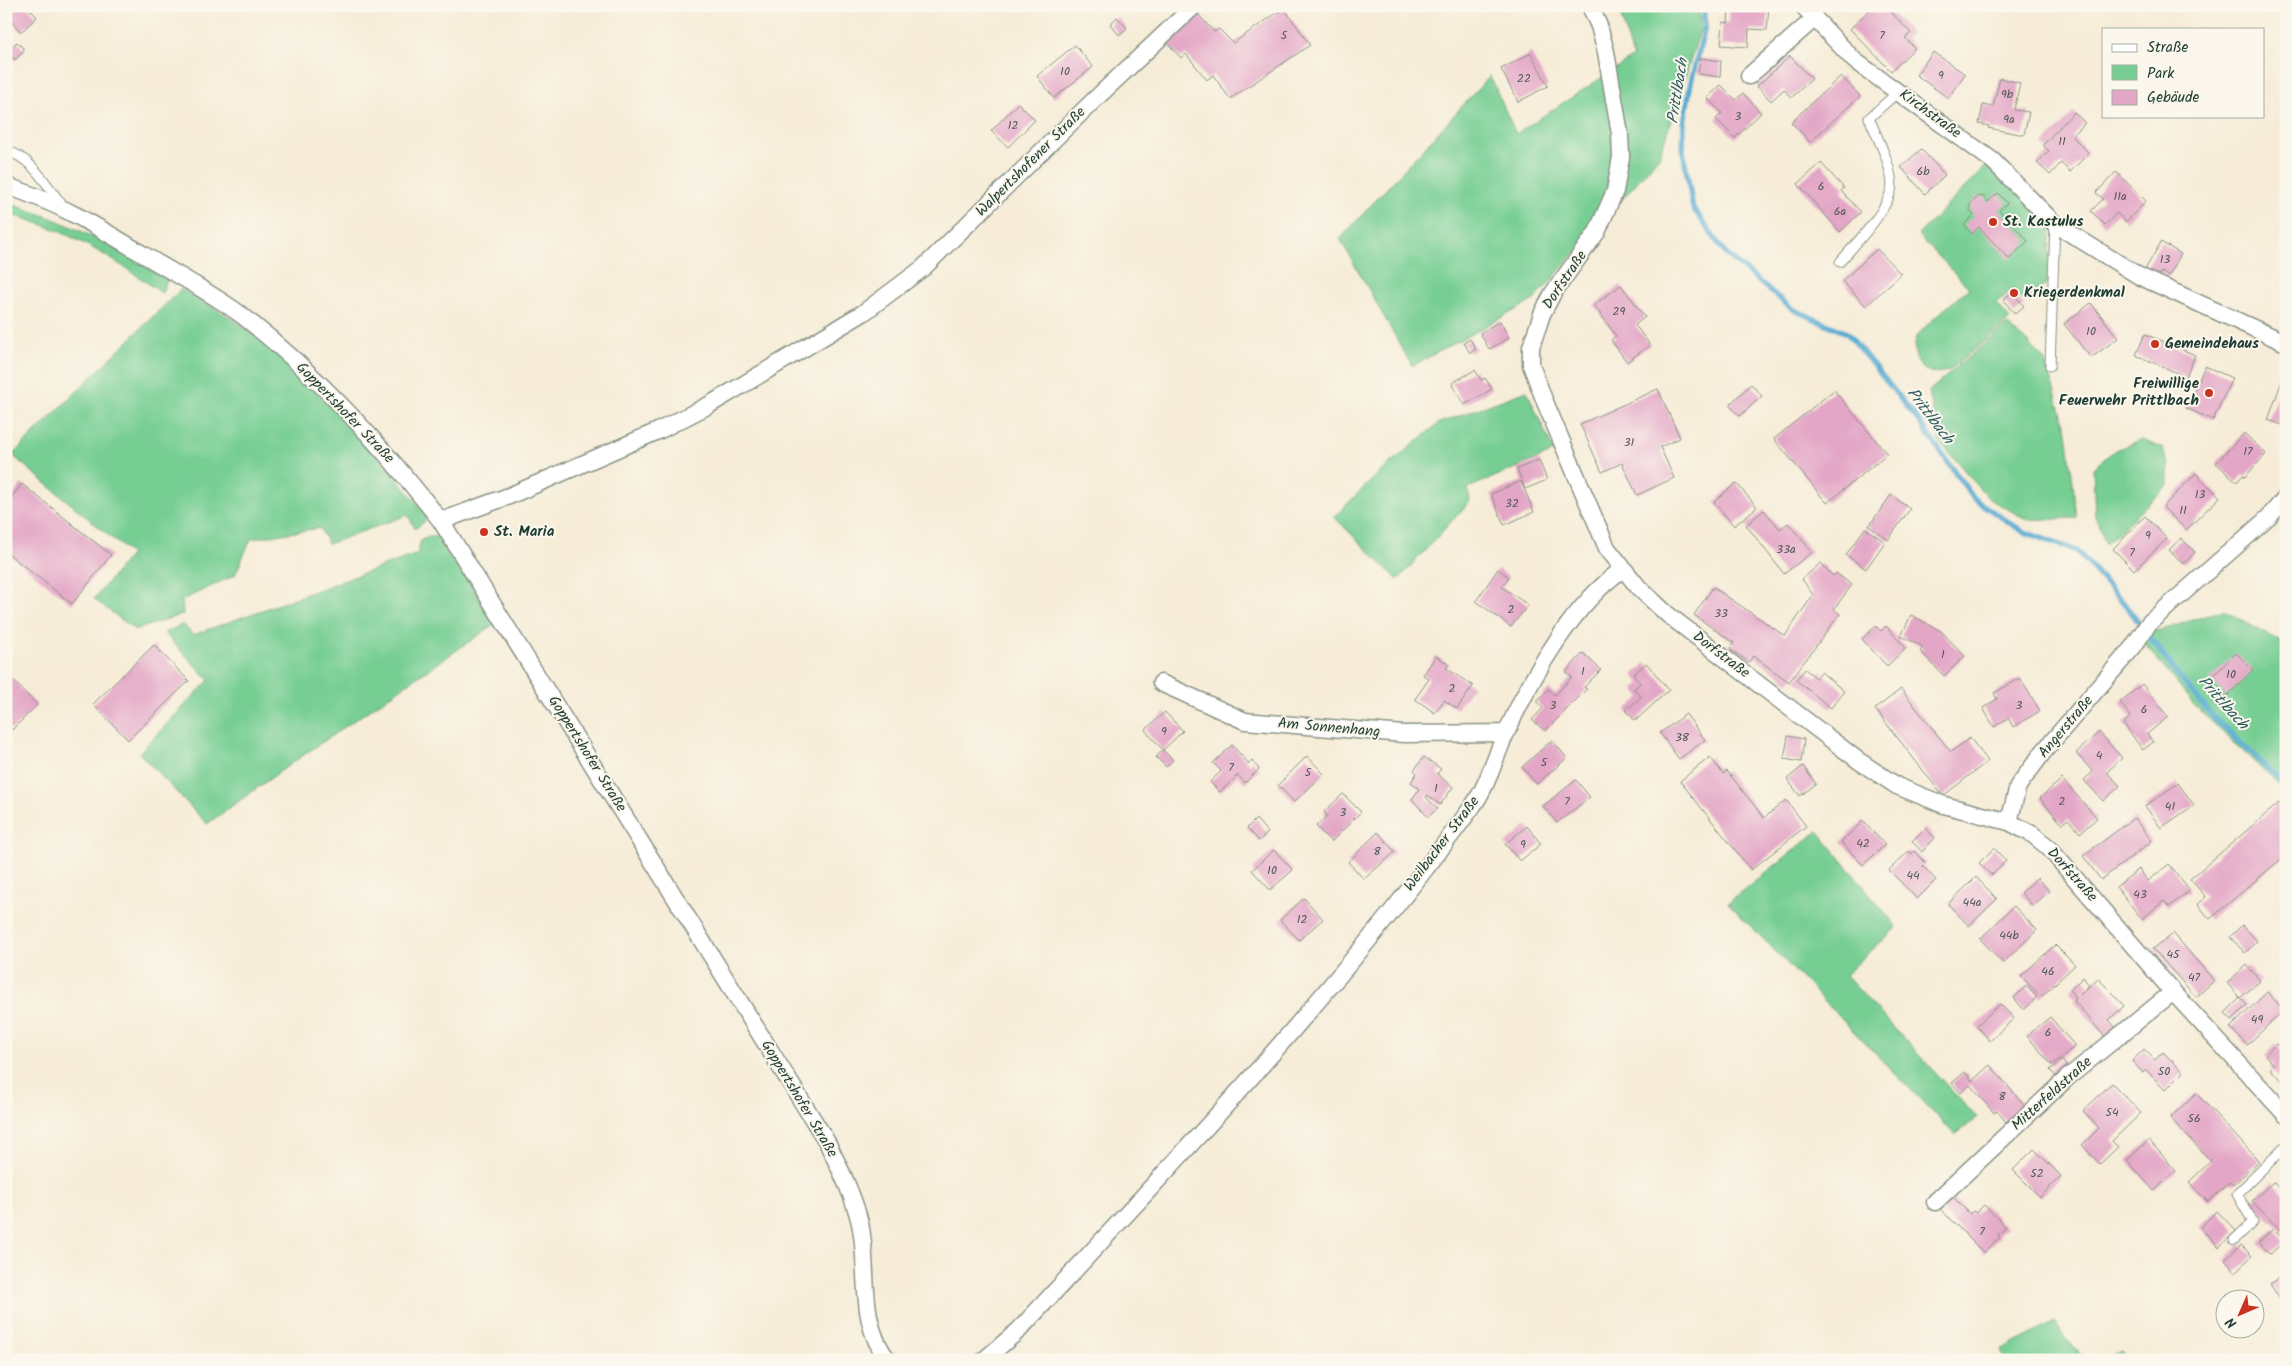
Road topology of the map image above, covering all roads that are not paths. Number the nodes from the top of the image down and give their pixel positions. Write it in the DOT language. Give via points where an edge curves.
graph roads {
  1 [pos="1194,6"];
  2 [pos="1590,6"];
  3 [pos="1803,6"];
  4 [pos="1815,18"];
  5 [pos="1749,76"];
  6 [pos="1898,92"];
  7 [pos="6,151"];
  8 [pos="6,186"];
  9 [pos="66,210"];
  10 [pos="2055,224"];
  11 [pos="1840,262"];
  12 [pos="2286,343"];
  13 [pos="2050,366"];
  14 [pos="2286,497"];
  15 [pos="441,521"];
  16 [pos="1623,569"];
  17 [pos="1161,684"];
  18 [pos="1506,734"];
  19 [pos="2009,822"];
  20 [pos="2173,992"];
  21 [pos="2286,1115"];
  22 [pos="2286,1146"];
  23 [pos="1935,1202"];
  24 [pos="2234,1240"];
  25 [pos="1019,1330"];
  26 [pos="888,1360"];
  27 [pos="984,1360"];
  28 [pos="1002,1360"];
  1 -- 15 [label="street, Walpertshofener Straße" via="923,268 863,313 709,405 658,431 509,496"];
  2 -- 16 [label="street, Dorfstraße" via="1606,52 1620,134 1621,157 1616,191 1597,232 1553,293 1542,314 1531,347 1531,366 1608,548"];
  3 -- 4 [label="street, Kirchstraße"];
  4 -- 5 [label="street"];
  4 -- 6 [label="street, Kirchstraße" via="1855,61"];
  6 -- 10 [label="street, Kirchstraße" via="1993,161"];
  6 -- 11 [label="lane" via="1869,118 1886,156 1892,190 1871,226"];
  7 -- 9 [label="lane" via="24,158"];
  8 -- 9 [label="street, Goppertshofer Straße"];
  9 -- 15 [label="street, Goppertshofer Straße" via="243,316 289,355 369,433"];
  10 -- 12 [label="street, Kirchstraße" via="2139,276"];
  10 -- 13 [label="lane"];
  14 -- 19 [label="street, Angerstraße" via="2268,518 2149,623 2018,786"];
  15 -- 26 [label="street, Goppertshofer Straße" via="827,1142 849,1187 860,1224 870,1325"];
  16 -- 18 [label="street, Weilbacher Straße" via="1594,592 1546,658"];
  16 -- 19 [label="street, Dorfstraße" via="1667,614 1859,761 1897,786 1944,805"];
  17 -- 18 [label="street, Am Sonnenhang" via="1245,721 1404,734"];
  18 -- 25 [label="street, Weilbacher Straße" via="1491,773 1474,804 1389,913 1251,1079"];
  19 -- 20 [label="street, Dorfstraße" via="2032,834 2058,857"];
  20 -- 21 [label="street, Dorfstraße"];
  20 -- 23 [label="street, Mitterfeldstraße" via="2066,1079"];
  22 -- 24 [label="lane" via="2237,1194 2253,1222"];
  25 -- 27 [label="street"];
  25 -- 28 [label="street"];
}
